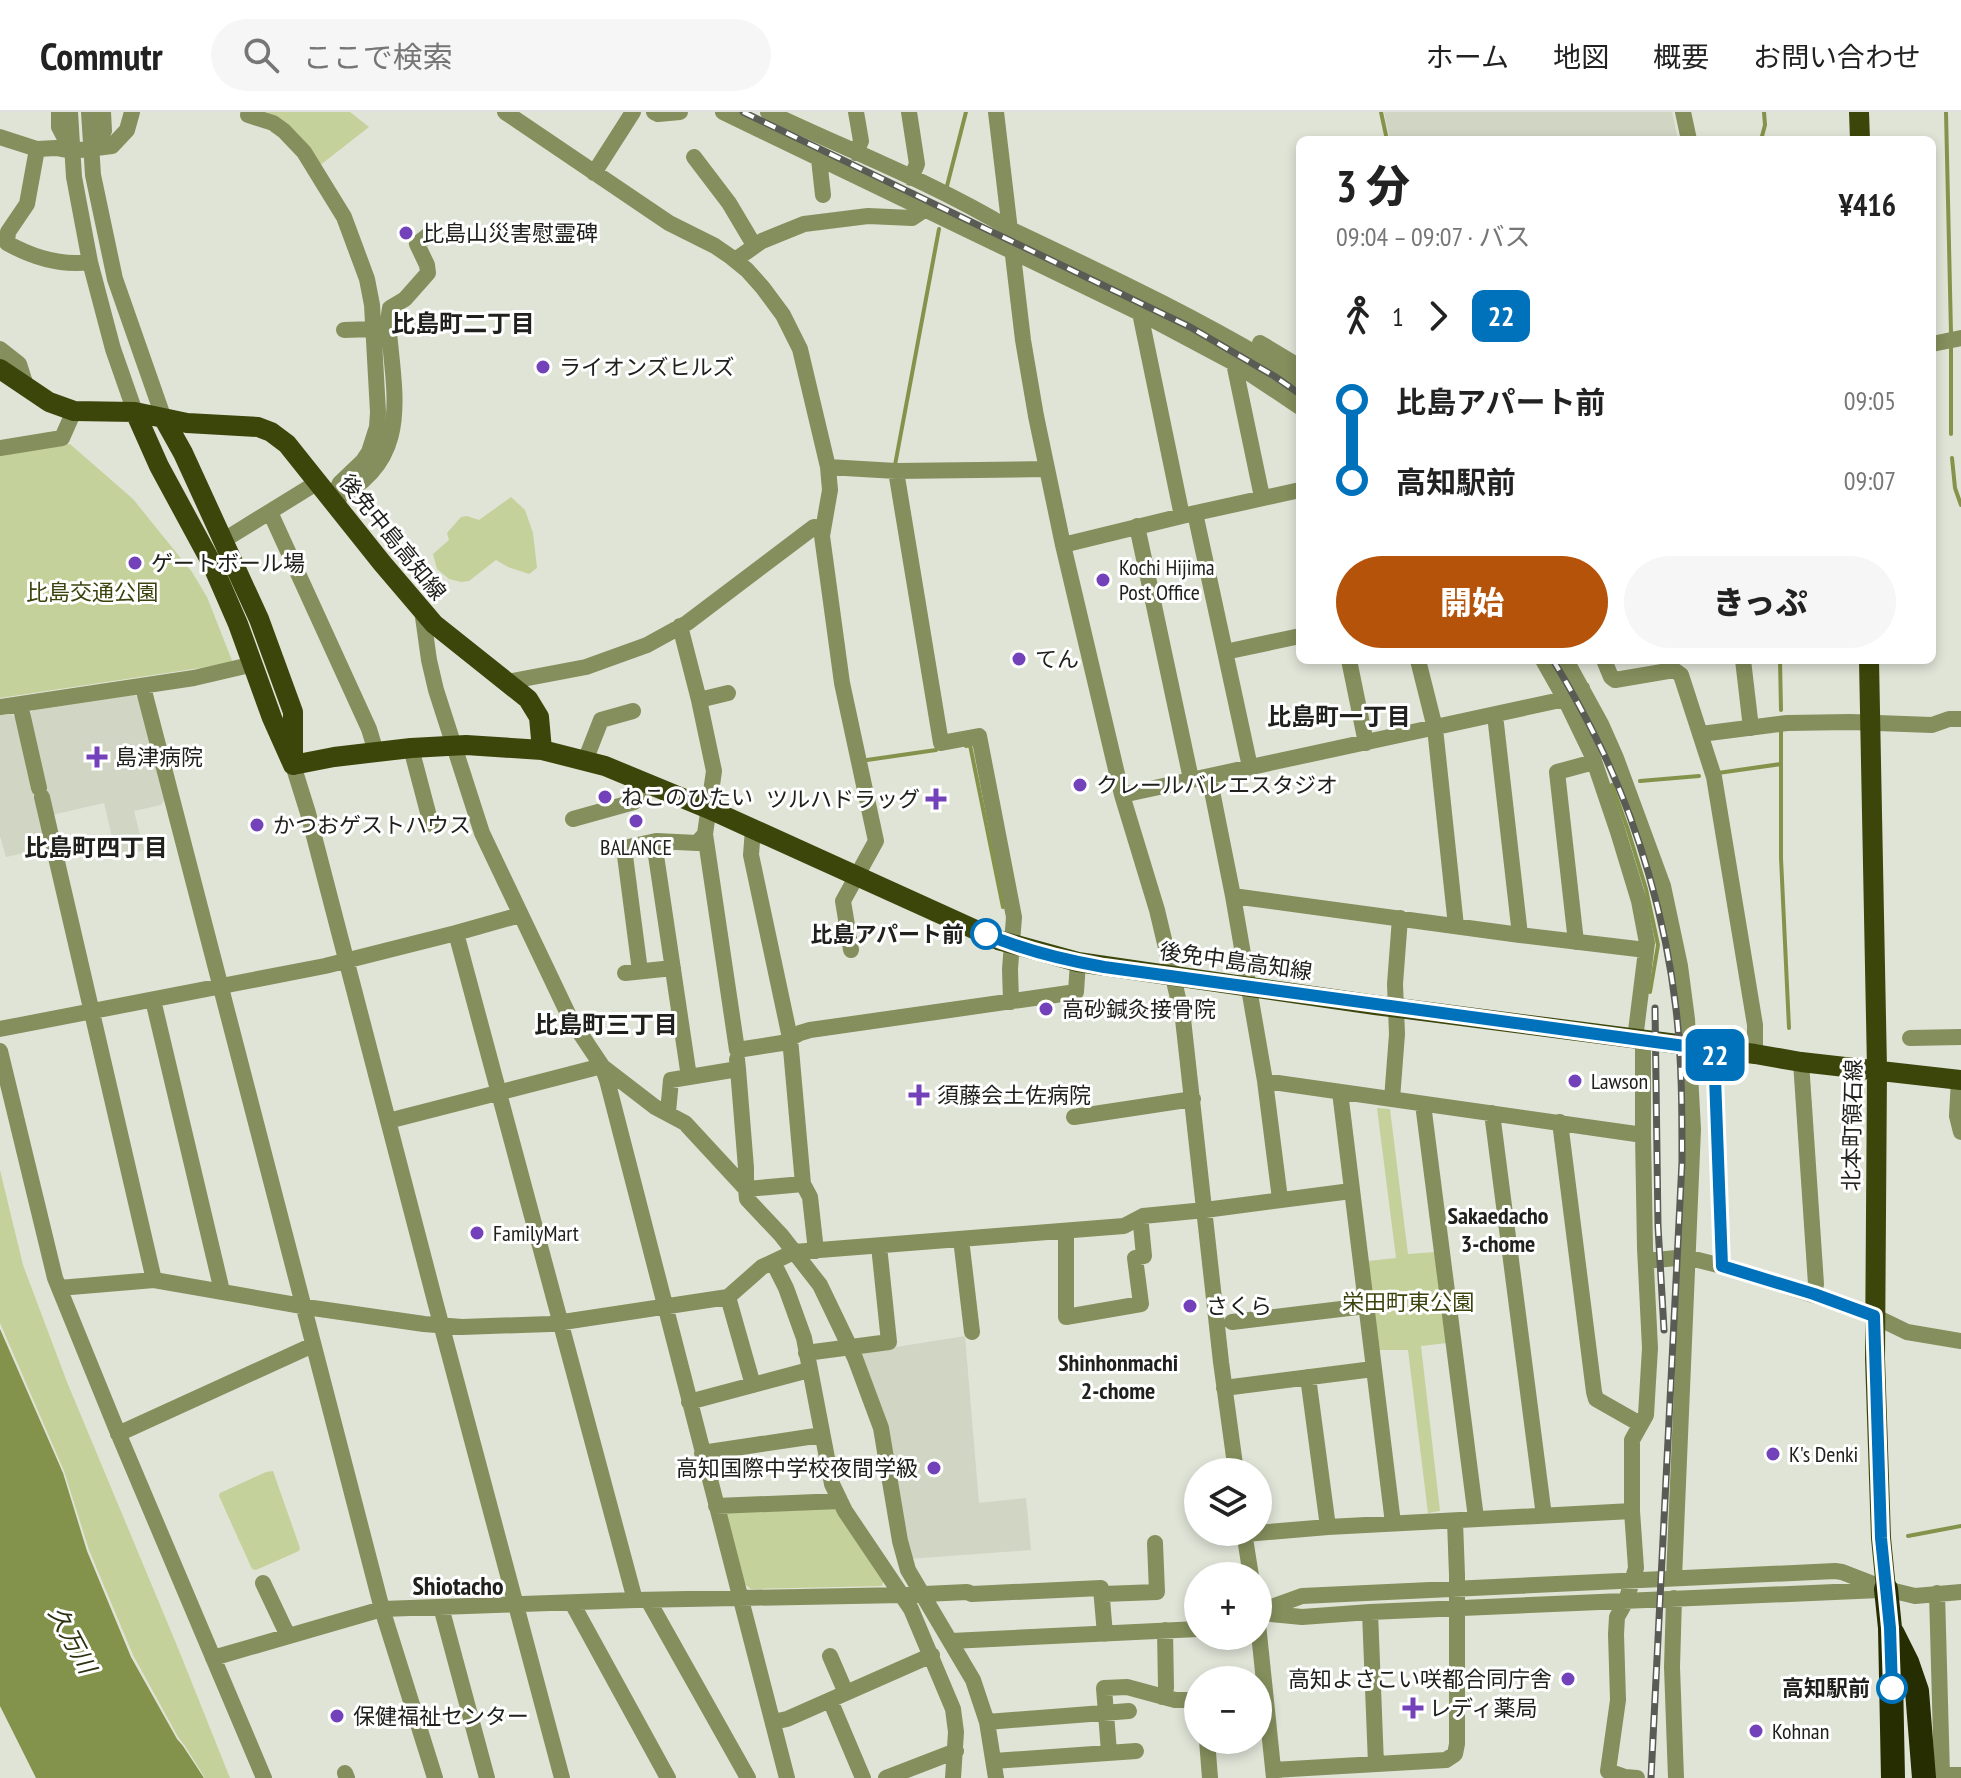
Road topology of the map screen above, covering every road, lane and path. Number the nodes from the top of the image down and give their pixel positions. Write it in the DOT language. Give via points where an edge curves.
graph roads {
  1 [pos="59,112"];
  2 [pos="70,112"];
  3 [pos="89,112"];
  4 [pos="103,112"];
  5 [pos="132,112"];
  6 [pos="505,112"];
  7 [pos="633,112"];
  8 [pos="654,112"];
  9 [pos="680,112"];
  10 [pos="723,112"];
  11 [pos="856,112"];
  12 [pos="909,112"];
  13 [pos="996,112"];
  14 [pos="1683,112"];
  15 [pos="1859,112"];
  16 [pos="773,113"];
  17 [pos="248,115"];
  18 [pos="1688,136"];
  19 [pos="1860,136"];
  20 [pos="0,137"];
  21 [pos="37,149"];
  22 [pos="91,150"];
  23 [pos="72,151"];
  24 [pos="856,153"];
  25 [pos="694,157"];
  26 [pos="819,159"];
  27 [pos="594,173"];
  28 [pos="911,178"];
  29 [pos="823,195"];
  30 [pos="924,210"];
  31 [pos="1010,229"];
  32 [pos="431,233"];
  33 [pos="754,245"];
  34 [pos="1012,252"];
  35 [pos="735,260"];
  36 [pos="90,262"];
  37 [pos="1140,313"];
  38 [pos="373,329"];
  39 [pos="344,330"];
  40 [pos="1961,338"];
  41 [pos="1257,341"];
  42 [pos="1936,343"];
  43 [pos="0,349"];
  44 [pos="1234,363"];
  45 [pos="1296,365"];
  46 [pos="0,369"];
  47 [pos="1296,378"];
  48 [pos="26,386"];
  49 [pos="1296,404"];
  50 [pos="74,411"];
  51 [pos="135,412"];
  52 [pos="164,419"];
  53 [pos="0,448"];
  54 [pos="828,467"];
  55 [pos="1047,469"];
  56 [pos="896,471"];
  57 [pos="318,482"];
  58 [pos="1296,491"];
  59 [pos="1262,497"];
  60 [pos="332,500"];
  61 [pos="270,512"];
  62 [pos="1188,514"];
  63 [pos="1137,526"];
  64 [pos="823,528"];
  65 [pos="224,540"];
  66 [pos="1063,545"];
  67 [pos="422,610"];
  68 [pos="680,626"];
  69 [pos="1296,637"];
  70 [pos="1225,652"];
  71 [pos="254,664"];
  72 [pos="1350,664"];
  73 [pos="1419,664"];
  74 [pos="1545,664"];
  75 [pos="1568,664"];
  76 [pos="1606,664"];
  77 [pos="1743,664"];
  78 [pos="1869,664"];
  79 [pos="1672,665"];
  80 [pos="507,682"];
  81 [pos="143,687"];
  82 [pos="1582,688"];
  83 [pos="728,693"];
  84 [pos="1565,699"];
  85 [pos="699,700"];
  86 [pos="20,704"];
  87 [pos="0,707"];
  88 [pos="633,711"];
  89 [pos="1495,715"];
  90 [pos="1961,719"];
  91 [pos="1870,723"];
  92 [pos="1435,728"];
  93 [pos="1751,728"];
  94 [pos="1701,734"];
  95 [pos="1366,743"];
  96 [pos="454,746"];
  97 [pos="411,748"];
  98 [pos="542,750"];
  99 [pos="376,752"];
  100 [pos="585,761"];
  101 [pos="1594,762"];
  102 [pos="293,765"];
  103 [pos="1250,767"];
  104 [pos="1209,776"];
  105 [pos="1191,779"];
  106 [pos="652,785"];
  107 [pos="1122,795"];
  108 [pos="709,809"];
  109 [pos="573,819"];
  110 [pos="431,824"];
  111 [pos="753,829"];
  112 [pos="705,834"];
  113 [pos="654,842"];
  114 [pos="856,876"];
  115 [pos="1233,896"];
  116 [pos="520,915"];
  117 [pos="1400,918"];
  118 [pos="1456,926"];
  119 [pos="456,933"];
  120 [pos="1520,935"];
  121 [pos="1576,942"];
  122 [pos="1013,944"];
  123 [pos="851,950"];
  124 [pos="1646,950"];
  125 [pos="346,961"];
  126 [pos="1078,962"];
  127 [pos="673,968"];
  128 [pos="1174,977"];
  129 [pos="1250,987"];
  130 [pos="221,988"];
  131 [pos="153,1000"];
  132 [pos="1011,1002"];
  133 [pos="1396,1007"];
  134 [pos="91,1011"];
  135 [pos="0,1029"];
  136 [pos="1961,1037"];
  137 [pos="790,1038"];
  138 [pos="1910,1038"];
  139 [pos="1639,1040"];
  140 [pos="1689,1046"];
  141 [pos="737,1050"];
  142 [pos="1714,1050"];
  143 [pos="0,1051"];
  144 [pos="1755,1054"];
  145 [pos="1801,1062"];
  146 [pos="602,1066"];
  147 [pos="738,1069"];
  148 [pos="1877,1069"];
  149 [pos="689,1077"];
  150 [pos="1960,1080"];
  151 [pos="1265,1081"];
  152 [pos="1340,1092"];
  153 [pos="498,1093"];
  154 [pos="1193,1099"];
  155 [pos="1392,1099"];
  156 [pos="1423,1104"];
  157 [pos="668,1112"];
  158 [pos="1492,1113"];
  159 [pos="1074,1117"];
  160 [pos="388,1121"];
  161 [pos="1560,1122"];
  162 [pos="1961,1132"];
  163 [pos="1643,1135"];
  164 [pos="803,1184"];
  165 [pos="746,1189"];
  166 [pos="1351,1191"];
  167 [pos="1280,1199"];
  168 [pos="1205,1210"];
  169 [pos="1134,1221"];
  170 [pos="1066,1231"];
  171 [pos="961,1239"];
  172 [pos="879,1246"];
  173 [pos="816,1251"];
  174 [pos="794,1252"];
  175 [pos="1686,1257"];
  176 [pos="1646,1261"];
  177 [pos="773,1262"];
  178 [pos="1722,1266"];
  179 [pos="154,1280"];
  180 [pos="59,1288"];
  181 [pos="222,1291"];
  182 [pos="1814,1294"];
  183 [pos="728,1297"];
  184 [pos="303,1306"];
  185 [pos="1366,1306"];
  186 [pos="664,1308"];
  187 [pos="1874,1316"];
  188 [pos="1232,1322"];
  189 [pos="561,1323"];
  190 [pos="442,1326"];
  191 [pos="972,1332"];
  192 [pos="1961,1341"];
  193 [pos="313,1345"];
  194 [pos="850,1349"];
  195 [pos="808,1362"];
  196 [pos="1373,1369"];
  197 [pos="1308,1377"];
  198 [pos="753,1385"];
  199 [pos="1224,1388"];
  200 [pos="689,1402"];
  201 [pos="1640,1424"];
  202 [pos="118,1434"];
  203 [pos="822,1435"];
  204 [pos="702,1453"];
  205 [pos="1234,1458"];
  206 [pos="840,1501"];
  207 [pos="716,1506"];
  208 [pos="1632,1511"];
  209 [pos="1544,1516"];
  210 [pos="1476,1518"];
  211 [pos="1455,1521"];
  212 [pos="1393,1523"];
  213 [pos="1328,1527"];
  214 [pos="1272,1531"];
  215 [pos="1155,1543"];
  216 [pos="1674,1578"];
  217 [pos="1632,1580"];
  218 [pos="263,1583"];
  219 [pos="1886,1589"];
  220 [pos="1457,1590"];
  221 [pos="1961,1592"];
  222 [pos="922,1593"];
  223 [pos="1937,1593"];
  224 [pos="1103,1594"];
  225 [pos="903,1595"];
  226 [pos="1674,1598"];
  227 [pos="740,1599"];
  228 [pos="642,1600"];
  229 [pos="1626,1601"];
  230 [pos="572,1603"];
  231 [pos="515,1604"];
  232 [pos="441,1607"];
  233 [pos="1272,1607"];
  234 [pos="382,1609"];
  235 [pos="1457,1609"];
  236 [pos="1370,1612"];
  237 [pos="1272,1614"];
  238 [pos="1890,1628"];
  239 [pos="1184,1629"];
  240 [pos="1165,1630"];
  241 [pos="1105,1634"];
  242 [pos="288,1636"];
  243 [pos="951,1641"];
  244 [pos="932,1655"];
  245 [pos="830,1656"];
  246 [pos="213,1658"];
  247 [pos="846,1693"];
  248 [pos="1162,1697"];
  249 [pos="830,1700"];
  250 [pos="1184,1700"];
  251 [pos="1129,1711"];
  252 [pos="1105,1713"];
  253 [pos="773,1722"];
  254 [pos="987,1722"];
  255 [pos="956,1751"];
  256 [pos="1136,1751"];
  257 [pos="1109,1752"];
  258 [pos="1208,1754"];
  259 [pos="1271,1754"];
  260 [pos="994,1761"];
  261 [pos="1376,1764"];
  262 [pos="1274,1774"];
  263 [pos="1961,1775"];
  264 [pos="1930,1776"];
  265 [pos="264,1778"];
  266 [pos="435,1778"];
  267 [pos="487,1778"];
  268 [pos="562,1778"];
  269 [pos="668,1778"];
  270 [pos="748,1778"];
  271 [pos="787,1778"];
  272 [pos="863,1778"];
  273 [pos="886,1778"];
  274 [pos="953,1778"];
  275 [pos="996,1778"];
  276 [pos="1210,1778"];
  277 [pos="1637,1778"];
  278 [pos="1676,1778"];
  279 [pos="1893,1778"];
  1 -- 23 [label="street" via="59,127"];
  2 -- 23 [label="street"];
  3 -- 22 [label="street"];
  4 -- 22 [label="street" via="104,131"];
  5 -- 22 [label="street" via="127,130 112,146"];
  6 -- 27 [label="street"];
  7 -- 27 [label="street"];
  8 -- 9 [label="street"];
  10 -- 26 [label="street"];
  11 -- 24 [label="street" via="861,141"];
  12 -- 28 [label="street" via="917,164"];
  13 -- 31 [label="street"];
  14 -- 18 [label="street"];
  15 -- 19 [label="main road"];
  16 -- 24 [label="street"];
  17 -- 38 [label="street" via="273,123 304,152 344,217 367,279"];
  20 -- 21 [label="street"];
  21 -- 23 [label="street"];
  21 -- 36 [label="street" via="27,204 8,232 7,243 34,257"];
  22 -- 23 [label="street"];
  22 -- 52 [label="street" via="115,279"];
  23 -- 36 [label="street"];
  24 -- 28 [label="street"];
  25 -- 33 [label="street"];
  26 -- 29 [label="street"];
  26 -- 30 [label="street"];
  27 -- 35 [label="street"];
  28 -- 31 [label="street"];
  30 -- 33 [label="street" via="912,218 868,216 804,224"];
  30 -- 34 [label="street"];
  31 -- 34 [label="street"];
  31 -- 47 [label="street" via="1171,306"];
  32 -- 60 [label="street" via="417,244 428,273 390,308 395,414 391,441 376,469"];
  33 -- 35 [label="street"];
  34 -- 37 [label="street"];
  34 -- 55 [label="street"];
  35 -- 54 [label="street" via="770,297 800,349"];
  36 -- 51 [label="street"];
  37 -- 44 [label="street"];
  37 -- 62 [label="street"];
  38 -- 39 [label="street"];
  38 -- 60 [label="street" via="377,427 369,452 340,483"];
  40 -- 42 [label="street"];
  41 -- 45 [label="street"];
  43 -- 48 [label="street" via="19,364"];
  44 -- 49 [label="street"];
  44 -- 59 [label="street"];
  46 -- 48 [label="main road, 後免中島高知線"];
  48 -- 50 [label="main road, 後免中島高知線"];
  50 -- 51 [label="main road, 後免中島高知線"];
  50 -- 53 [label="street" via="62,438"];
  51 -- 52 [label="main road, 後免中島高知線"];
  51 -- 71 [label="main road" via="211,562"];
  52 -- 57 [label="main road, 後免中島高知線" via="271,432"];
  52 -- 65 [label="main road"];
  54 -- 56 [label="street"];
  54 -- 64 [label="street"];
  55 -- 56 [label="street"];
  55 -- 66 [label="street"];
  56 -- 122 [label="street" via="941,743 979,736 1014,917"];
  57 -- 60 [label="main road, 後免中島高知線"];
  57 -- 61 [label="street"];
  58 -- 59 [label="street"];
  59 -- 62 [label="street"];
  60 -- 67 [label="main road, 後免中島高知線"];
  61 -- 65 [label="street"];
  61 -- 99 [label="street"];
  62 -- 63 [label="street"];
  62 -- 70 [label="street"];
  63 -- 66 [label="street"];
  63 -- 105 [label="street"];
  64 -- 68 [label="street" via="814,527"];
  64 -- 114 [label="street" via="842,683 876,841"];
  65 -- 102 [label="main road" via="293,712"];
  66 -- 107 [label="street"];
  67 -- 80 [label="main road, 後免中島高知線"];
  67 -- 96 [label="street" via="429,660"];
  68 -- 80 [label="street" via="597,663"];
  68 -- 85 [label="street"];
  69 -- 70 [label="street"];
  70 -- 103 [label="street"];
  71 -- 81 [label="street"];
  71 -- 102 [label="main road"];
  72 -- 95 [label="street"];
  73 -- 92 [label="street"];
  74 -- 84 [label="street"];
  75 -- 82 [label="street"];
  76 -- 79 [label="street" via="1619,681"];
  77 -- 93 [label="street"];
  78 -- 91 [label="main road, 北本町領石線"];
  79 -- 94 [label="street" via="1681,675"];
  80 -- 98 [label="main road, 後免中島高知線" via="538,715"];
  81 -- 86 [label="street"];
  81 -- 130 [label="street"];
  82 -- 84 [label="street"];
  82 -- 140 [label="street" via="1616,758 1663,886"];
  83 -- 85 [label="street"];
  84 -- 89 [label="street"];
  84 -- 101 [label="street"];
  85 -- 108 [label="street" via="714,771"];
  86 -- 87 [label="street"];
  86 -- 134 [label="street"];
  88 -- 100 [label="street" via="601,720"];
  89 -- 92 [label="street"];
  89 -- 120 [label="street"];
  90 -- 91 [label="street" via="1932,725"];
  91 -- 93 [label="street"];
  91 -- 148 [label="main road, 北本町領石線"];
  92 -- 95 [label="street"];
  92 -- 118 [label="street"];
  93 -- 94 [label="street"];
  94 -- 144 [label="street" via="1714,777 1755,1025"];
  95 -- 103 [label="street"];
  96 -- 97 [label="main road, 後免中島高知線"];
  96 -- 98 [label="main road, 後免中島高知線"];
  96 -- 116 [label="street" via="482,833"];
  97 -- 99 [label="main road, 後免中島高知線"];
  97 -- 110 [label="street"];
  98 -- 100 [label="main road, 後免中島高知線"];
  99 -- 102 [label="main road, 後免中島高知線"];
  100 -- 106 [label="main road, 後免中島高知線"];
  101 -- 121 [label="street" via="1557,772"];
  101 -- 124 [label="street" via="1639,901"];
  102 -- 125 [label="street"];
  103 -- 104 [label="street"];
  104 -- 105 [label="street"];
  104 -- 115 [label="street"];
  105 -- 107 [label="street"];
  106 -- 108 [label="main road, 後免中島高知線"];
  106 -- 109 [label="street" via="634,802"];
  107 -- 128 [label="street"];
  108 -- 111 [label="main road, 後免中島高知線"];
  108 -- 112 [label="street"];
  111 -- 114 [label="main road, 後免中島高知線"];
  111 -- 137 [label="street" via="751,855"];
  112 -- 113 [label="street" via="697,843"];
  112 -- 141 [label="street"];
  113 -- 127 [label="street"];
  113 -- 127 [label="street" via="624,848 632,972"];
  114 -- 122 [label="main road, 後免中島高知線"];
  114 -- 123 [label="street" via="843,901"];
  115 -- 117 [label="street"];
  115 -- 129 [label="street"];
  116 -- 119 [label="street"];
  116 -- 146 [label="street" via="570,1018"];
  117 -- 118 [label="street"];
  117 -- 133 [label="street"];
  118 -- 120 [label="street"];
  119 -- 125 [label="street"];
  119 -- 153 [label="street"];
  120 -- 121 [label="street"];
  121 -- 124 [label="street"];
  122 -- 126 [label="main road, 後免中島高知線"];
  122 -- 132 [label="street"];
  124 -- 139 [label="street"];
  125 -- 130 [label="street"];
  125 -- 160 [label="street"];
  126 -- 128 [label="main road, 後免中島高知線"];
  126 -- 132 [label="street" via="1076,992"];
  127 -- 149 [label="street"];
  128 -- 129 [label="main road, 後免中島高知線"];
  128 -- 154 [label="street"];
  129 -- 133 [label="main road, 後免中島高知線"];
  129 -- 151 [label="street"];
  130 -- 131 [label="street"];
  130 -- 184 [label="street"];
  131 -- 134 [label="street"];
  131 -- 181 [label="street"];
  132 -- 137 [label="street" via="810,1030"];
  133 -- 139 [label="main road, 後免中島高知線"];
  133 -- 155 [label="street"];
  134 -- 135 [label="street"];
  134 -- 179 [label="street"];
  136 -- 138 [label="street"];
  137 -- 141 [label="street"];
  137 -- 164 [label="street"];
  139 -- 140 [label="main road, 後免中島高知線"];
  139 -- 163 [label="street"];
  140 -- 142 [label="main road, 後免中島高知線"];
  140 -- 175 [label="street" via="1693,1129"];
  141 -- 147 [label="street"];
  142 -- 144 [label="main road, 後免中島高知線"];
  142 -- 178 [label="street"];
  143 -- 180 [label="street"];
  144 -- 145 [label="main road, 後免中島高知線"];
  145 -- 148 [label="main road, 後免中島高知線"];
  145 -- 182 [label="street"];
  146 -- 153 [label="street"];
  146 -- 157 [label="street"];
  146 -- 186 [label="street"];
  147 -- 149 [label="street"];
  147 -- 165 [label="street"];
  148 -- 150 [label="main road, 後免中島高知線"];
  148 -- 187 [label="main road, 北本町領石線"];
  149 -- 157 [label="street" via="671,1080"];
  150 -- 162 [label="street"];
  151 -- 152 [label="street"];
  151 -- 167 [label="street"];
  152 -- 155 [label="street"];
  152 -- 166 [label="street"];
  153 -- 160 [label="street"];
  153 -- 189 [label="street"];
  154 -- 159 [label="street"];
  154 -- 168 [label="street"];
  155 -- 156 [label="street"];
  156 -- 158 [label="street"];
  156 -- 210 [label="street"];
  157 -- 165 [label="street" via="685,1123"];
  158 -- 161 [label="street"];
  158 -- 209 [label="street"];
  160 -- 190 [label="street"];
  161 -- 163 [label="street"];
  161 -- 201 [label="street" via="1594,1392 1596,1399"];
  163 -- 176 [label="street"];
  164 -- 165 [label="street"];
  164 -- 173 [label="street" via="810,1197"];
  165 -- 174 [label="street" via="747,1199"];
  166 -- 167 [label="street"];
  166 -- 185 [label="street"];
  167 -- 168 [label="street"];
  168 -- 169 [label="street"];
  168 -- 199 [label="street"];
  169 -- 170 [label="street"];
  169 -- 170 [label="street" via="1141,1225 1144,1256 1135,1258 1141,1304 1066,1317"];
  170 -- 171 [label="street"];
  171 -- 172 [label="street"];
  171 -- 191 [label="street"];
  172 -- 173 [label="street"];
  172 -- 194 [label="street" via="889,1342"];
  173 -- 174 [label="street"];
  174 -- 177 [label="street"];
  174 -- 194 [label="street" via="820,1285"];
  175 -- 176 [label="street"];
  175 -- 178 [label="street"];
  175 -- 216 [label="street"];
  176 -- 201 [label="street" via="1650,1348 1646,1415"];
  177 -- 183 [label="street"];
  177 -- 195 [label="street" via="804,1338"];
  178 -- 182 [label="street"];
  179 -- 180 [label="street"];
  179 -- 181 [label="street"];
  180 -- 202 [label="street"];
  181 -- 184 [label="street"];
  182 -- 187 [label="street"];
  183 -- 186 [label="street"];
  183 -- 198 [label="street"];
  184 -- 190 [label="street"];
  184 -- 193 [label="street"];
  185 -- 188 [label="street"];
  185 -- 196 [label="street"];
  186 -- 189 [label="street"];
  186 -- 200 [label="street"];
  187 -- 192 [label="street" via="1907,1332"];
  187 -- 219 [label="main road, 北本町領石線"];
  189 -- 190 [label="street"];
  189 -- 228 [label="street"];
  190 -- 231 [label="street"];
  193 -- 202 [label="street"];
  193 -- 234 [label="street"];
  194 -- 195 [label="street"];
  194 -- 222 [label="street" via="881,1428 900,1541"];
  195 -- 198 [label="street"];
  195 -- 203 [label="street"];
  196 -- 197 [label="street"];
  196 -- 212 [label="street"];
  197 -- 199 [label="street"];
  197 -- 213 [label="street"];
  198 -- 200 [label="street"];
  199 -- 205 [label="street"];
  200 -- 204 [label="street"];
  201 -- 208 [label="street" via="1632,1440"];
  202 -- 246 [label="street"];
  203 -- 204 [label="street"];
  203 -- 206 [label="street"];
  204 -- 207 [label="street"];
  206 -- 207 [label="street"];
  206 -- 225 [label="street"];
  207 -- 227 [label="street"];
  208 -- 209 [label="street"];
  208 -- 217 [label="street"];
  209 -- 210 [label="street"];
  210 -- 211 [label="street"];
  211 -- 212 [label="street"];
  211 -- 220 [label="street"];
  212 -- 213 [label="street"];
  213 -- 214 [label="street"];
  215 -- 224 [label="street" via="1157,1592"];
  216 -- 217 [label="street"];
  216 -- 219 [label="street" via="1842,1572"];
  217 -- 220 [label="street"];
  217 -- 229 [label="street"];
  218 -- 242 [label="street"];
  219 -- 223 [label="street" via="1915,1596"];
  219 -- 226 [label="street"];
  219 -- 238 [label="highway"];
  220 -- 233 [label="street" via="1302,1596"];
  220 -- 235 [label="street"];
  221 -- 223 [label="street"];
  222 -- 224 [label="street" via="1101,1588"];
  222 -- 225 [label="street"];
  222 -- 243 [label="street"];
  223 -- 264 [label="street"];
  224 -- 241 [label="street"];
  225 -- 227 [label="street"];
  225 -- 244 [label="street"];
  226 -- 229 [label="street"];
  226 -- 278 [label="street"];
  227 -- 228 [label="street"];
  227 -- 253 [label="street"];
  228 -- 230 [label="street"];
  228 -- 270 [label="street"];
  229 -- 235 [label="street"];
  229 -- 277 [label="street" via="1617,1617 1618,1700 1608,1771"];
  230 -- 231 [label="street"];
  230 -- 269 [label="street"];
  231 -- 232 [label="street"];
  231 -- 268 [label="street"];
  232 -- 234 [label="street"];
  232 -- 267 [label="street"];
  234 -- 242 [label="street"];
  234 -- 266 [label="street"];
  235 -- 236 [label="street"];
  235 -- 261 [label="street" via="1455,1754 1446,1760"];
  236 -- 237 [label="street"];
  236 -- 261 [label="street"];
  238 -- 264 [label="highway" via="1917,1691"];
  238 -- 279 [label="highway"];
  239 -- 240 [label="street"];
  240 -- 241 [label="street"];
  240 -- 248 [label="street"];
  241 -- 243 [label="street"];
  242 -- 246 [label="street"];
  243 -- 254 [label="street" via="973,1680"];
  244 -- 247 [label="street"];
  244 -- 255 [label="street" via="955,1714"];
  245 -- 247 [label="street"];
  246 -- 265 [label="street"];
  247 -- 249 [label="street"];
  248 -- 250 [label="street"];
  248 -- 252 [label="street" via="1127,1687 1104,1688"];
  249 -- 253 [label="street"];
  249 -- 272 [label="street"];
  251 -- 252 [label="street"];
  252 -- 254 [label="street"];
  252 -- 257 [label="street"];
  253 -- 271 [label="street"];
  254 -- 260 [label="street"];
  255 -- 273 [label="street"];
  255 -- 274 [label="street"];
  256 -- 257 [label="street"];
  257 -- 260 [label="street"];
  258 -- 276 [label="street"];
  259 -- 262 [label="street"];
  260 -- 275 [label="street"];
  261 -- 262 [label="street"];
  263 -- 264 [label="street"];
}
